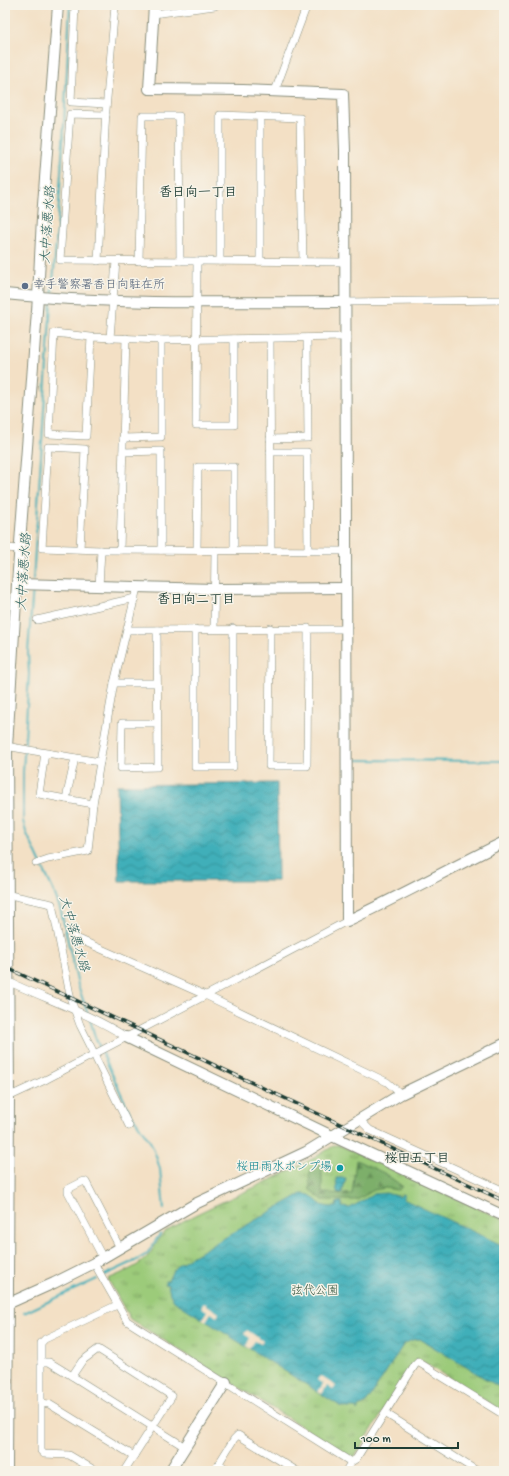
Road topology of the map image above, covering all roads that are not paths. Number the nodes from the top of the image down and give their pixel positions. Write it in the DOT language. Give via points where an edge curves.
graph roads {
  1 [pos="58,5"];
  2 [pos="75,5"];
  3 [pos="115,5"];
  4 [pos="216,5"];
  5 [pos="307,5"];
  6 [pos="183,8"];
  7 [pos="153,9"];
  8 [pos="275,91"];
  9 [pos="106,104"];
  10 [pos="106,115"];
  11 [pos="260,117"];
  12 [pos="98,261"];
  13 [pos="116,261"];
  14 [pos="139,261"];
  15 [pos="180,261"];
  16 [pos="197,261"];
  17 [pos="220,261"];
  18 [pos="260,261"];
  19 [pos="303,262"];
  20 [pos="345,262"];
  21 [pos="5,294"];
  22 [pos="47,297"];
  23 [pos="113,300"];
  24 [pos="504,300"];
  25 [pos="197,302"];
  26 [pos="345,302"];
  27 [pos="91,337"];
  28 [pos="345,337"];
  29 [pos="110,338"];
  30 [pos="126,338"];
  31 [pos="270,338"];
  32 [pos="307,338"];
  33 [pos="197,339"];
  34 [pos="234,339"];
  35 [pos="161,340"];
  36 [pos="123,438"];
  37 [pos="270,439"];
  38 [pos="123,452"];
  39 [pos="270,452"];
  40 [pos="5,548"];
  41 [pos="20,549"];
  42 [pos="80,549"];
  43 [pos="101,550"];
  44 [pos="120,550"];
  45 [pos="162,550"];
  46 [pos="196,550"];
  47 [pos="215,550"];
  48 [pos="234,550"];
  49 [pos="271,550"];
  50 [pos="308,551"];
  51 [pos="346,551"];
  52 [pos="17,584"];
  53 [pos="99,587"];
  54 [pos="346,588"];
  55 [pos="214,589"];
  56 [pos="136,593"];
  57 [pos="37,620"];
  58 [pos="233,628"];
  59 [pos="270,628"];
  60 [pos="308,628"];
  61 [pos="195,629"];
  62 [pos="214,629"];
  63 [pos="346,629"];
  64 [pos="128,630"];
  65 [pos="157,630"];
  66 [pos="114,683"];
  67 [pos="157,683"];
  68 [pos="157,723"];
  69 [pos="9,747"];
  70 [pos="45,753"];
  71 [pos="75,758"];
  72 [pos="100,762"];
  73 [pos="66,800"];
  74 [pos="94,804"];
  75 [pos="504,842"];
  76 [pos="36,863"];
  77 [pos="6,894"];
  78 [pos="347,921"];
  79 [pos="74,937"];
  80 [pos="6,980"];
  81 [pos="205,995"];
  82 [pos="76,1011"];
  83 [pos="126,1037"];
  84 [pos="504,1044"];
  85 [pos="96,1052"];
  86 [pos="401,1094"];
  87 [pos="7,1098"];
  88 [pos="359,1119"];
  89 [pos="129,1126"];
  90 [pos="332,1136"];
  91 [pos="504,1191"];
  92 [pos="504,1216"];
  93 [pos="120,1248"];
  94 [pos="98,1260"];
  95 [pos="6,1305"];
  96 [pos="117,1305"];
  97 [pos="41,1362"];
  98 [pos="72,1376"];
  99 [pos="226,1382"];
  100 [pos="41,1403"];
  101 [pos="385,1413"];
  102 [pos="504,1415"];
  103 [pos="153,1426"];
  104 [pos="185,1447"];
  105 [pos="134,1456"];
  106 [pos="351,1462"];
  107 [pos="219,1464"];
  108 [pos="7,1471"];
  109 [pos="96,1471"];
  110 [pos="124,1471"];
  111 [pos="170,1471"];
  112 [pos="214,1471"];
  113 [pos="230,1471"];
  114 [pos="297,1471"];
  115 [pos="346,1471"];
  116 [pos="477,1471"];
  1 -- 22 [label="street" via="42,218"];
  2 -- 9 [label="street" via="71,102"];
  3 -- 9 [label="street"];
  4 -- 6 [label="street"];
  5 -- 8 [label="street"];
  6 -- 7 [label="street"];
  7 -- 8 [label="street" via="149,89"];
  8 -- 20 [label="street" via="343,94"];
  9 -- 10 [label="street"];
  10 -- 12 [label="street"];
  10 -- 12 [label="street" via="70,114 60,260"];
  11 -- 17 [label="street" via="220,115"];
  11 -- 18 [label="street"];
  11 -- 19 [label="street" via="300,118"];
  12 -- 13 [label="street"];
  13 -- 14 [label="street"];
  13 -- 23 [label="street"];
  14 -- 15 [label="street"];
  14 -- 15 [label="street" via="142,116 179,116"];
  15 -- 16 [label="street"];
  16 -- 17 [label="street"];
  16 -- 25 [label="street"];
  17 -- 18 [label="street"];
  18 -- 19 [label="street"];
  19 -- 20 [label="street"];
  20 -- 26 [label="street"];
  21 -- 22 [label="street"];
  22 -- 23 [label="street"];
  22 -- 41 [label="street"];
  23 -- 25 [label="street"];
  23 -- 29 [label="street"];
  24 -- 26 [label="street"];
  25 -- 26 [label="street"];
  25 -- 33 [label="street"];
  26 -- 28 [label="street"];
  27 -- 27 [label="street" via="86,436 48,434 54,333"];
  27 -- 29 [label="street"];
  28 -- 32 [label="street"];
  28 -- 51 [label="street"];
  29 -- 30 [label="street"];
  30 -- 35 [label="street"];
  30 -- 36 [label="street"];
  31 -- 32 [label="street"];
  31 -- 34 [label="street"];
  31 -- 37 [label="street"];
  32 -- 37 [label="street" via="308,438"];
  33 -- 34 [label="street"];
  33 -- 34 [label="street" via="196,425 234,425"];
  33 -- 35 [label="street"];
  35 -- 36 [label="street" via="161,437"];
  36 -- 38 [label="street"];
  37 -- 39 [label="street"];
  38 -- 44 [label="street"];
  38 -- 45 [label="street" via="161,451"];
  39 -- 49 [label="street"];
  39 -- 50 [label="street" via="307,452"];
  40 -- 41 [label="street"];
  41 -- 52 [label="street"];
  42 -- 42 [label="street" via="42,548 48,447 85,449"];
  42 -- 43 [label="street"];
  43 -- 44 [label="street"];
  43 -- 53 [label="street"];
  44 -- 45 [label="street"];
  45 -- 46 [label="street"];
  46 -- 47 [label="street"];
  46 -- 48 [label="street" via="198,468 234,467"];
  47 -- 48 [label="street"];
  47 -- 55 [label="street"];
  48 -- 49 [label="street"];
  49 -- 50 [label="street"];
  50 -- 51 [label="street"];
  51 -- 54 [label="street"];
  52 -- 53 [label="street"];
  52 -- 69 [label="street"];
  53 -- 56 [label="street"];
  54 -- 55 [label="street"];
  54 -- 63 [label="street"];
  55 -- 56 [label="street"];
  55 -- 62 [label="street"];
  56 -- 57 [label="street"];
  56 -- 64 [label="street"];
  58 -- 59 [label="street"];
  58 -- 61 [label="street" via="233,767 195,767"];
  58 -- 62 [label="street"];
  59 -- 60 [label="street"];
  59 -- 60 [label="street" via="269,766 306,766"];
  60 -- 63 [label="street"];
  61 -- 62 [label="street"];
  61 -- 65 [label="street"];
  63 -- 78 [label="street"];
  64 -- 65 [label="street"];
  64 -- 66 [label="street"];
  65 -- 67 [label="street"];
  66 -- 67 [label="street"];
  66 -- 72 [label="street"];
  67 -- 68 [label="street"];
  68 -- 68 [label="street" via="158,767 121,768 122,723"];
  69 -- 70 [label="street"];
  69 -- 77 [label="street"];
  70 -- 71 [label="street"];
  70 -- 73 [label="street" via="39,794"];
  71 -- 72 [label="street"];
  71 -- 73 [label="street"];
  72 -- 74 [label="street"];
  73 -- 74 [label="street"];
  74 -- 76 [label="street" via="88,851"];
  75 -- 78 [label="street"];
  77 -- 80 [label="street"];
  77 -- 82 [label="street" via="52,904 69,993"];
  78 -- 81 [label="street"];
  79 -- 81 [label="street"];
  80 -- 82 [label="street"];
  80 -- 87 [label="street"];
  81 -- 83 [label="street"];
  81 -- 86 [label="street" via="387,1082"];
  82 -- 83 [label="street"];
  82 -- 85 [label="street" via="80,1025"];
  83 -- 85 [label="street"];
  83 -- 90 [label="street"];
  84 -- 86 [label="street"];
  85 -- 87 [label="street"];
  85 -- 89 [label="street" via="96,1059"];
  86 -- 88 [label="street"];
  87 -- 95 [label="street"];
  88 -- 90 [label="street"];
  88 -- 91 [label="street" via="370,1130"];
  90 -- 92 [label="street"];
  90 -- 93 [label="street" via="306,1152 195,1204"];
  93 -- 94 [label="street"];
  93 -- 94 [label="street" via="86,1182 68,1189"];
  94 -- 95 [label="street"];
  94 -- 96 [label="street"];
  95 -- 108 [label="street"];
  96 -- 97 [label="street" via="42,1340"];
  96 -- 99 [label="street" via="127,1321"];
  97 -- 98 [label="street" via="49,1362"];
  97 -- 100 [label="street"];
  98 -- 103 [label="street"];
  98 -- 103 [label="street" via="82,1361 98,1349 172,1396"];
  99 -- 104 [label="street"];
  99 -- 106 [label="street"];
  100 -- 105 [label="street" via="49,1404"];
  100 -- 109 [label="street" via="42,1453 69,1455"];
  101 -- 102 [label="street" via="418,1362"];
  101 -- 106 [label="street" via="356,1459"];
  101 -- 116 [label="street"];
  103 -- 104 [label="street"];
  103 -- 105 [label="street"];
  104 -- 111 [label="street"];
  105 -- 110 [label="street"];
  106 -- 115 [label="street"];
  107 -- 112 [label="street"];
  107 -- 113 [label="street"];
  107 -- 114 [label="street" via="238,1435"];
}
